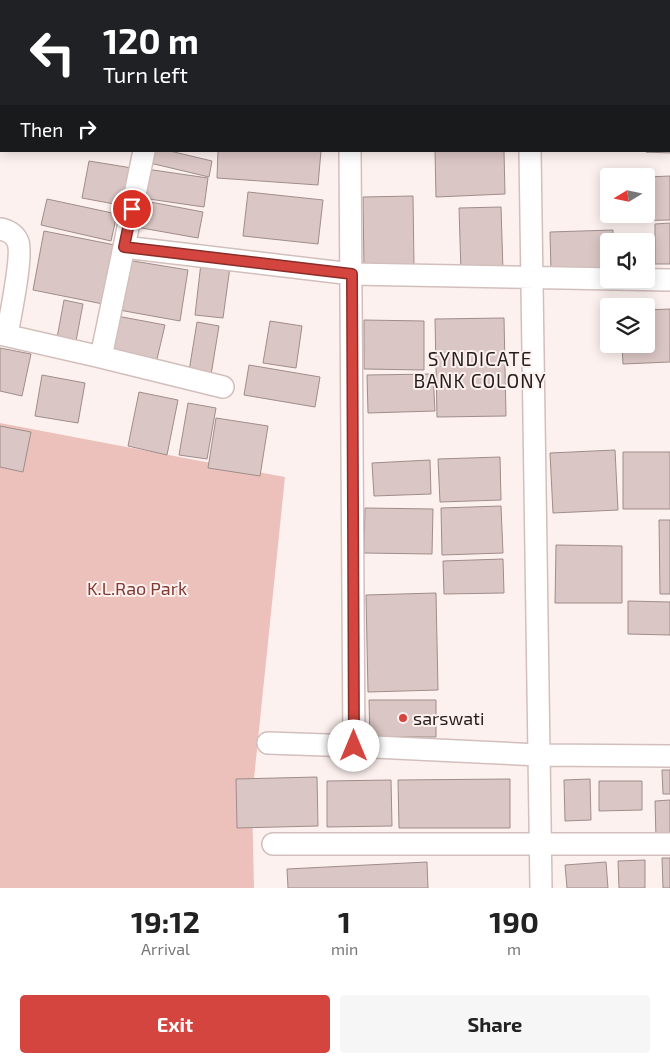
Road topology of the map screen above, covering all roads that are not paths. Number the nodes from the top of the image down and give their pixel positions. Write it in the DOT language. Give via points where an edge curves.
graph roads {
  1 [pos="144,152"];
  2 [pos="350,152"];
  3 [pos="530,152"];
  4 [pos="0,229"];
  5 [pos="124,247"];
  6 [pos="352,274"];
  7 [pos="532,278"];
  8 [pos="670,280"];
  9 [pos="4,335"];
  10 [pos="101,357"];
  11 [pos="223,387"];
  12 [pos="268,744"];
  13 [pos="354,746"];
  14 [pos="539,755"];
  15 [pos="670,756"];
  16 [pos="273,844"];
  17 [pos="540,844"];
  18 [pos="670,844"];
  19 [pos="541,888"];
  1 -- 5 [label="street"];
  2 -- 6 [label="street"];
  3 -- 7 [label="street"];
  4 -- 9 [label="street" via="8,231 18,241 20,256"];
  5 -- 6 [label="street"];
  5 -- 10 [label="street"];
  6 -- 7 [label="street"];
  6 -- 13 [label="street"];
  7 -- 8 [label="street"];
  7 -- 14 [label="street"];
  9 -- 10 [label="street"];
  10 -- 11 [label="street"];
  12 -- 13 [label="street"];
  13 -- 14 [label="street"];
  14 -- 15 [label="street"];
  14 -- 17 [label="street"];
  16 -- 17 [label="street"];
  17 -- 18 [label="street"];
  17 -- 19 [label="street"];
}
